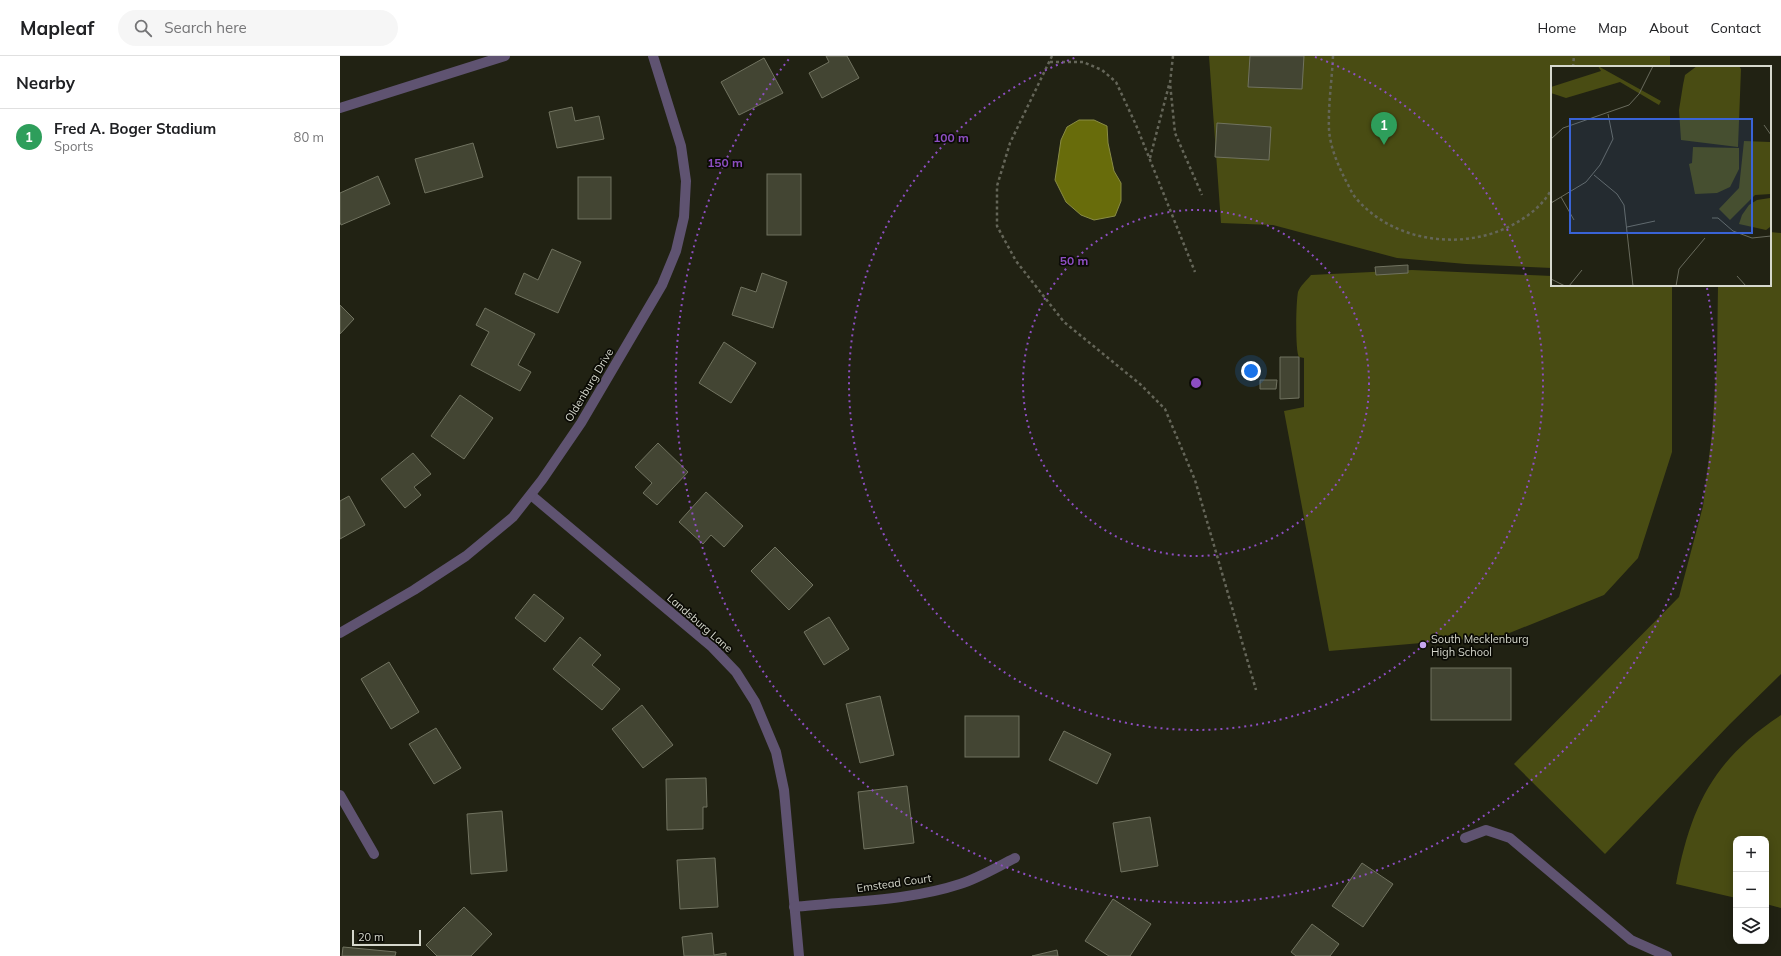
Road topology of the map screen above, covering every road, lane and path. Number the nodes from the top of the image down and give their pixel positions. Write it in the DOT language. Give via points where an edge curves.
graph roads {
  1 [pos="505,56"];
  2 [pos="653,56"];
  3 [pos="1052,56"];
  4 [pos="1173,56"];
  5 [pos="1333,56"];
  6 [pos="1574,56"];
  7 [pos="1050,62"];
  8 [pos="1573,66"];
  9 [pos="1170,83"];
  10 [pos="340,108"];
  11 [pos="1150,158"];
  12 [pos="1551,190"];
  13 [pos="1202,195"];
  14 [pos="1195,272"];
  15 [pos="531,495"];
  16 [pos="340,633"];
  17 [pos="1256,690"];
  18 [pos="340,795"];
  19 [pos="1465,838"];
  20 [pos="374,854"];
  21 [pos="1015,858"];
  22 [pos="794,907"];
  23 [pos="799,956"];
  24 [pos="1667,956"];
  1 -- 10 [label="street"];
  2 -- 15 [label="street, Oldenburg Drive" via="681,146 684,164 684,217 676,251 662,285 581,423"];
  3 -- 7 [label="path"];
  4 -- 9 [label="path"];
  5 -- 12 [label="path" via="1329,130 1336,163 1354,196 1380,220 1414,235 1442,240 1473,239 1502,231 1529,216"];
  6 -- 8 [label="path"];
  7 -- 11 [label="path" via="1083,62 1102,70 1116,82"];
  7 -- 17 [label="path" via="1010,143 997,186 997,226 1016,261 1064,322 1140,384 1166,409 1195,480"];
  9 -- 11 [label="path"];
  9 -- 13 [label="path" via="1175,133"];
  11 -- 14 [label="path"];
  15 -- 16 [label="street, Oldenburg Drive" via="513,517 466,556"];
  15 -- 22 [label="street, Landsburg Lane" via="712,647 736,672 748,690 776,752 784,790"];
  18 -- 20 [label="street"];
  19 -- 24 [label="street" via="1486,830 1510,838 1631,940"];
  21 -- 22 [label="street, Emstead Court" via="966,882 919,894"];
  22 -- 23 [label="street, Landsburg Lane"];
}
